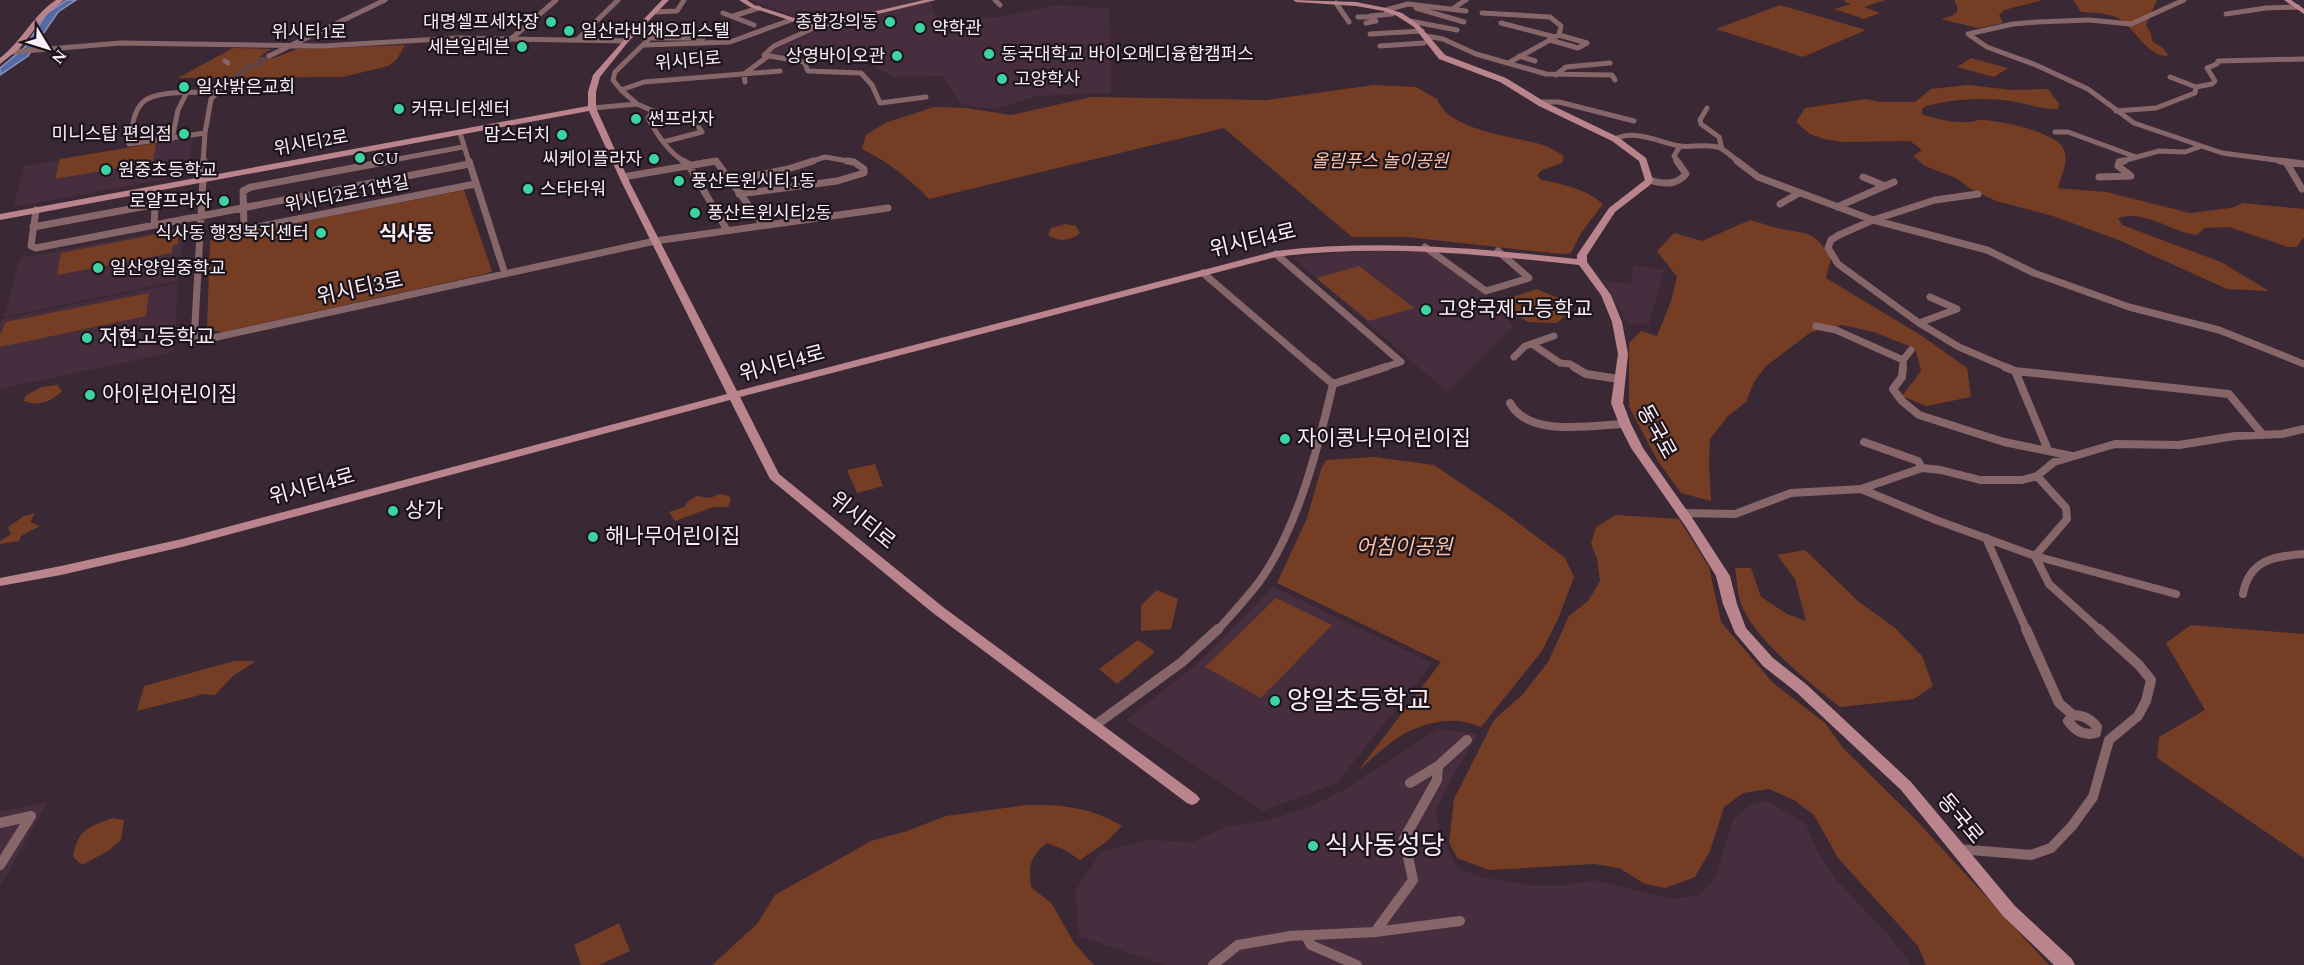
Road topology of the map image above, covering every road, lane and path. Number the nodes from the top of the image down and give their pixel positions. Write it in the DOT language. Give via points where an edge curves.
graph roads {
  1 [pos="61,0"];
  2 [pos="385,0"];
  3 [pos="556,0"];
  4 [pos="618,0"];
  5 [pos="666,0"];
  6 [pos="684,0"];
  7 [pos="742,0"];
  8 [pos="933,0"];
  9 [pos="995,0"];
  10 [pos="1296,0"];
  11 [pos="1466,0"];
  12 [pos="2184,0"];
  13 [pos="2287,0"];
  14 [pos="1336,3"];
  15 [pos="1000,5"];
  16 [pos="759,8"];
  17 [pos="1397,9"];
  18 [pos="1452,9"];
  19 [pos="2301,9"];
  20 [pos="1466,11"];
  21 [pos="654,12"];
  22 [pos="723,13"];
  23 [pos="1482,13"];
  24 [pos="2226,14"];
  25 [pos="733,16"];
  26 [pos="1358,17"];
  27 [pos="1372,17"];
  28 [pos="791,20"];
  29 [pos="1410,21"];
  30 [pos="1349,22"];
  31 [pos="1464,22"];
  32 [pos="1366,23"];
  33 [pos="1501,23"];
  34 [pos="754,25"];
  35 [pos="816,27"];
  36 [pos="1457,30"];
  37 [pos="636,31"];
  38 [pos="1370,34"];
  39 [pos="650,38"];
  40 [pos="1554,38"];
  41 [pos="511,39"];
  42 [pos="578,39"];
  43 [pos="1426,39"];
  44 [pos="734,40"];
  45 [pos="626,41"];
  46 [pos="645,45"];
  47 [pos="292,46"];
  48 [pos="1380,46"];
  49 [pos="15,52"];
  50 [pos="269,56"];
  51 [pos="1520,56"];
  52 [pos="767,57"];
  53 [pos="2304,58"];
  54 [pos="1,60"];
  55 [pos="1535,61"];
  56 [pos="1510,62"];
  57 [pos="1610,63"];
  58 [pos="780,72"];
  59 [pos="744,74"];
  60 [pos="1556,75"];
  61 [pos="2170,77"];
  62 [pos="231,79"];
  63 [pos="1615,80"];
  64 [pos="745,82"];
  65 [pos="2196,87"];
  66 [pos="621,90"];
  67 [pos="216,92"];
  68 [pos="186,94"];
  69 [pos="926,97"];
  70 [pos="1538,102"];
  71 [pos="637,104"];
  72 [pos="592,108"];
  73 [pos="1707,108"];
  74 [pos="653,111"];
  75 [pos="2116,111"];
  76 [pos="1635,121"];
  77 [pos="2055,132"];
  78 [pos="205,133"];
  79 [pos="460,133"];
  80 [pos="172,139"];
  81 [pos="1615,139"];
  82 [pos="663,142"];
  83 [pos="1680,146"];
  84 [pos="463,147"];
  85 [pos="2199,147"];
  86 [pos="1722,149"];
  87 [pos="2137,157"];
  88 [pos="2286,162"];
  89 [pos="469,164"];
  90 [pos="688,164"];
  91 [pos="2304,164"];
  92 [pos="623,177"];
  93 [pos="1863,177"];
  94 [pos="2099,177"];
  95 [pos="201,180"];
  96 [pos="733,180"];
  97 [pos="1649,180"];
  98 [pos="1894,182"];
  99 [pos="475,184"];
  100 [pos="1885,186"];
  101 [pos="2302,189"];
  102 [pos="1799,193"];
  103 [pos="739,194"];
  104 [pos="1978,194"];
  105 [pos="1779,204"];
  106 [pos="1837,207"];
  107 [pos="244,208"];
  108 [pos="888,208"];
  109 [pos="36,210"];
  110 [pos="0,217"];
  111 [pos="199,217"];
  112 [pos="1873,220"];
  113 [pos="154,225"];
  114 [pos="763,225"];
  115 [pos="33,227"];
  116 [pos="727,230"];
  117 [pos="655,241"];
  118 [pos="1425,246"];
  119 [pos="1498,251"];
  120 [pos="1276,254"];
  121 [pos="1582,262"];
  122 [pos="1203,273"];
  123 [pos="505,274"];
  124 [pos="1930,297"];
  125 [pos="1919,323"];
  126 [pos="1816,326"];
  127 [pos="1554,336"];
  128 [pos="1532,344"];
  129 [pos="1911,350"];
  130 [pos="1514,357"];
  131 [pos="1903,360"];
  132 [pos="2304,364"];
  133 [pos="2015,370"];
  134 [pos="1619,379"];
  135 [pos="1334,384"];
  136 [pos="733,397"];
  137 [pos="1510,403"];
  138 [pos="1625,424"];
  139 [pos="2304,429"];
  140 [pos="2263,435"];
  141 [pos="1864,442"];
  142 [pos="2048,450"];
  143 [pos="2072,456"];
  144 [pos="1922,468"];
  145 [pos="2037,476"];
  146 [pos="1861,489"];
  147 [pos="1682,513"];
  148 [pos="1986,538"];
  149 [pos="2304,554"];
  150 [pos="2035,556"];
  151 [pos="0,582"];
  152 [pos="2176,594"];
  153 [pos="2243,594"];
  154 [pos="2073,715"];
  155 [pos="1094,726"];
  156 [pos="2096,732"];
  157 [pos="1467,740"];
  158 [pos="2109,740"];
  159 [pos="1438,766"];
  160 [pos="1410,783"];
  161 [pos="1192,799"];
  162 [pos="0,823"];
  163 [pos="1958,849"];
  164 [pos="0,865"];
  165 [pos="1460,921"];
  166 [pos="1375,933"];
  167 [pos="1306,936"];
  168 [pos="1213,965"];
  169 [pos="1357,965"];
  170 [pos="2066,965"];
  1 -- 49 [label="street" via="40,15"];
  2 -- 47 [label="street"];
  3 -- 41 [label="street"];
  4 -- 42 [label="street"];
  5 -- 21 [label="street, 위시티로"];
  6 -- 21 [label="street" via="677,11"];
  7 -- 16 [label="street"];
  8 -- 35 [label="street"];
  9 -- 15 [label="street"];
  10 -- 14 [label="street"];
  11 -- 18 [label="street"];
  12 -- 75 [label="street" via="2131,24 2089,20 2037,22 1968,34 1987,47 2088,89"];
  13 -- 19 [label="street"];
  14 -- 17 [label="street"];
  14 -- 30 [label="street"];
  16 -- 25 [label="street"];
  16 -- 28 [label="street"];
  17 -- 18 [label="street" via="1408,4"];
  17 -- 27 [label="street"];
  17 -- 29 [label="street"];
  17 -- 31 [label="street"];
  18 -- 20 [label="street"];
  19 -- 24 [label="street" via="2266,8"];
  21 -- 37 [label="street, 위시티로"];
  22 -- 25 [label="street"];
  23 -- 40 [label="street" via="1550,17 1561,26"];
  25 -- 34 [label="street"];
  26 -- 27 [label="street"];
  27 -- 32 [label="street" via="1377,21"];
  28 -- 35 [label="street"];
  28 -- 44 [label="street"];
  29 -- 36 [label="street"];
  29 -- 43 [label="street"];
  33 -- 40 [label="street"];
  35 -- 52 [label="street" via="774,46 764,53"];
  37 -- 39 [label="street" via="648,32"];
  37 -- 45 [label="street, 위시티로"];
  38 -- 43 [label="street"];
  39 -- 44 [label="street"];
  39 -- 46 [label="street"];
  40 -- 40 [label="street" via="1578,48 1587,43"];
  40 -- 51 [label="street"];
  41 -- 42 [label="street, 위시티1로"];
  41 -- 47 [label="street, 위시티1로"];
  42 -- 45 [label="street, 위시티1로"];
  43 -- 48 [label="street"];
  43 -- 56 [label="street" via="1443,39 1476,54"];
  43 -- 70 [label="street" via="1442,57 1494,76"];
  44 -- 46 [label="street"];
  45 -- 72 [label="street, 위시티로" via="596,77"];
  46 -- 66 [label="street" via="615,72 613,80"];
  47 -- 49 [label="street, 위시티1로" via="121,43"];
  47 -- 50 [label="street"];
  49 -- 54 [label="street"];
  51 -- 55 [label="street"];
  51 -- 56 [label="street"];
  52 -- 59 [label="street"];
  52 -- 69 [label="street" via="804,62 808,71 861,73 880,103"];
  53 -- 65 [label="street" via="2218,61 2207,68 2215,81"];
  56 -- 60 [label="street"];
  57 -- 60 [label="street" via="1566,67"];
  58 -- 59 [label="street, 위시티로"];
  59 -- 64 [label="street"];
  59 -- 66 [label="street, 위시티로" via="644,82"];
  60 -- 63 [label="street" via="1612,75"];
  61 -- 65 [label="street"];
  62 -- 67 [label="street"];
  65 -- 75 [label="street" via="2195,93 2156,108"];
  66 -- 71 [label="street"];
  67 -- 68 [label="street"];
  67 -- 78 [label="street, 위시티3로" via="211,99"];
  68 -- 80 [label="street"];
  68 -- 80 [label="street" via="153,95 142,101 129,144"];
  70 -- 76 [label="street" via="1559,102"];
  70 -- 81 [label="street"];
  71 -- 72 [label="street"];
  71 -- 74 [label="street"];
  72 -- 79 [label="street, 위시티2로"];
  72 -- 92 [label="street, 위시티로"];
  73 -- 86 [label="street" via="1701,124 1719,136"];
  74 -- 82 [label="street" via="648,118"];
  74 -- 82 [label="street" via="690,115 702,132"];
  75 -- 85 [label="street" via="2134,123"];
  77 -- 87 [label="street" via="2068,132"];
  78 -- 80 [label="street"];
  78 -- 95 [label="street, 위시티3로"];
  79 -- 84 [label="street"];
  79 -- 95 [label="street, 위시티2로"];
  81 -- 83 [label="street" via="1639,136"];
  81 -- 97 [label="street" via="1644,160"];
  82 -- 90 [label="street" via="673,155"];
  83 -- 86 [label="street"];
  83 -- 97 [label="street" via="1674,156 1686,174 1680,181 1665,184"];
  84 -- 89 [label="street"];
  84 -- 107 [label="street, 위시티2로11번길" via="251,187 243,191"];
  85 -- 87 [label="street"];
  85 -- 88 [label="street"];
  86 -- 102 [label="street" via="1758,177"];
  87 -- 94 [label="street" via="2119,162 2118,166 2131,176"];
  88 -- 91 [label="street"];
  88 -- 101 [label="street"];
  89 -- 99 [label="street"];
  89 -- 107 [label="street, 위시티2로11번길"];
  90 -- 92 [label="street"];
  90 -- 96 [label="street" via="716,161"];
  90 -- 116 [label="street"];
  92 -- 117 [label="street, 위시티로"];
  93 -- 100 [label="street"];
  95 -- 109 [label="street, 위시티2로"];
  95 -- 111 [label="street, 위시티3로"];
  96 -- 103 [label="street"];
  96 -- 103 [label="street" via="825,157 854,162 864,169 857,176"];
  97 -- 121 [label="street" via="1612,210 1582,255"];
  98 -- 100 [label="street"];
  99 -- 107 [label="street, 위시티2로11번길" via="252,228 244,227"];
  99 -- 123 [label="street"];
  100 -- 106 [label="street"];
  102 -- 105 [label="street"];
  102 -- 106 [label="street"];
  103 -- 114 [label="street"];
  104 -- 112 [label="street" via="1935,200"];
  106 -- 112 [label="street"];
  107 -- 111 [label="street, 위시티2로11번길"];
  108 -- 114 [label="street, 위시티3로"];
  109 -- 110 [label="street, 위시티2로"];
  109 -- 115 [label="street"];
  111 -- 113 [label="street"];
  111 -- 123 [label="street, 위시티3로" via="194,342"];
  112 -- 125 [label="street" via="1839,234 1828,248 1838,264"];
  112 -- 132 [label="street" via="1988,250 2034,273 2129,307 2219,330"];
  113 -- 115 [label="street" via="152,205"];
  113 -- 115 [label="street" via="36,248 31,246"];
  114 -- 116 [label="street, 위시티3로"];
  116 -- 117 [label="street, 위시티3로"];
  117 -- 123 [label="street, 위시티3로"];
  117 -- 136 [label="street, 위시티로"];
  118 -- 119 [label="street, 위시티4로"];
  118 -- 119 [label="street" via="1486,291 1529,278"];
  118 -- 120 [label="street, 위시티4로" via="1357,246"];
  119 -- 121 [label="street, 위시티4로"];
  120 -- 122 [label="street, 위시티4로"];
  120 -- 135 [label="street" via="1401,362"];
  121 -- 134 [label="street, 동국로" via="1615,315 1623,354"];
  122 -- 135 [label="street"];
  122 -- 136 [label="street, 위시티4로"];
  124 -- 125 [label="street" via="1957,309"];
  125 -- 133 [label="street" via="1959,347"];
  126 -- 131 [label="street" via="1836,330"];
  127 -- 128 [label="street"];
  128 -- 130 [label="street"];
  128 -- 134 [label="street" via="1560,363 1586,374"];
  129 -- 131 [label="street"];
  131 -- 142 [label="street" via="1902,377 1893,389 1919,415 2004,442"];
  133 -- 140 [label="street" via="2229,394"];
  133 -- 142 [label="street"];
  134 -- 138 [label="street, 동국로" via="1617,403"];
  135 -- 155 [label="street" via="1315,460 1279,550 1259,582 1214,634 1182,662"];
  136 -- 151 [label="street, 위시티4로" via="176,545"];
  136 -- 155 [label="street, 위시티로" via="774,476 938,610"];
  137 -- 138 [label="street" via="1514,412 1543,426"];
  138 -- 147 [label="street, 동국로" via="1636,448"];
  139 -- 140 [label="street"];
  140 -- 143 [label="street" via="2179,445 2115,444"];
  141 -- 144 [label="street" via="1918,461"];
  142 -- 143 [label="street"];
  143 -- 145 [label="street" via="2054,462"];
  144 -- 145 [label="street" via="1980,480"];
  144 -- 146 [label="street"];
  145 -- 150 [label="street" via="2066,508 2067,519"];
  146 -- 147 [label="street" via="1791,493 1735,514"];
  146 -- 148 [label="street"];
  147 -- 163 [label="street, 동국로" via="1723,576 1740,630 1768,662 1906,786"];
  148 -- 150 [label="street"];
  148 -- 154 [label="street" via="2059,703"];
  149 -- 153 [label="street" via="2270,558 2253,568"];
  150 -- 152 [label="street"];
  150 -- 158 [label="street" via="2049,584 2151,680 2149,694 2134,723"];
  154 -- 156 [label="street" via="2091,720"];
  154 -- 156 [label="street" via="2068,721 2076,730"];
  155 -- 161 [label="street, 위시티로"];
  156 -- 158 [label="street"];
  157 -- 159 [label="street"];
  158 -- 163 [label="street" via="2093,797 2051,848 2031,855"];
  159 -- 160 [label="street"];
  159 -- 166 [label="street" via="1437,780 1404,839 1413,880"];
  162 -- 164 [label="street" via="31,816"];
  163 -- 170 [label="street, 동국로" via="2009,911"];
  165 -- 166 [label="street"];
  166 -- 167 [label="street"];
  167 -- 168 [label="street" via="1238,945"];
  167 -- 169 [label="street" via="1311,945"];
}
